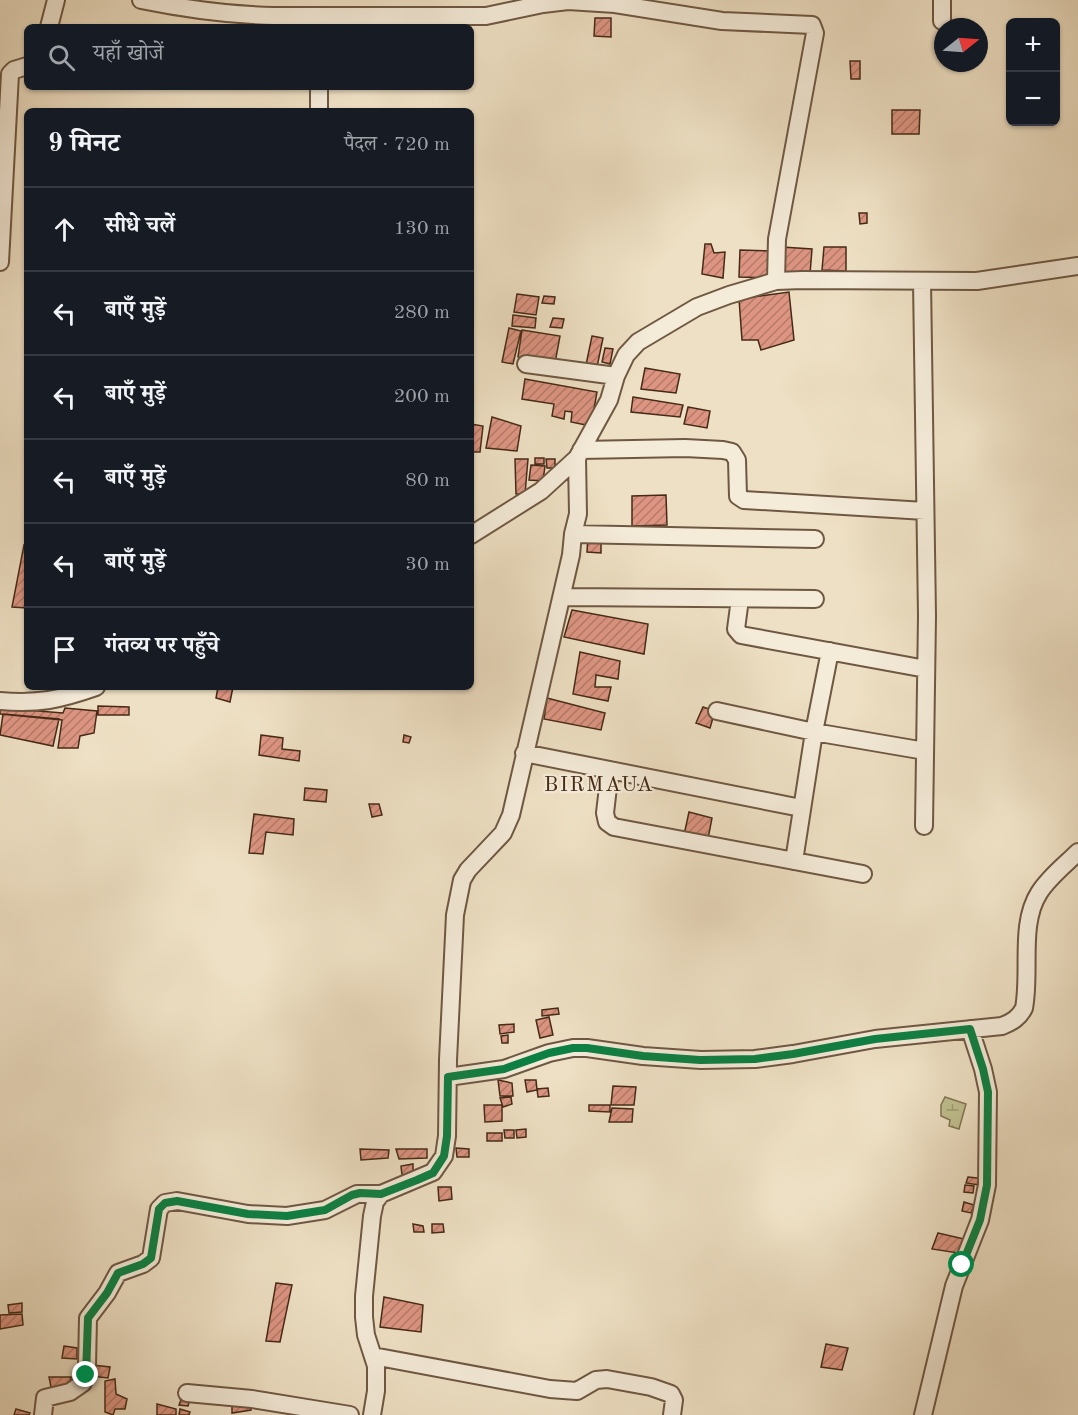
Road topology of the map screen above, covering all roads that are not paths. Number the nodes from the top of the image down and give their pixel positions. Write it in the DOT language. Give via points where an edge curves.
graph roads {
  1 [pos="56,0"];
  2 [pos="141,0"];
  3 [pos="942,0"];
  4 [pos="621,2"];
  5 [pos="322,14"];
  6 [pos="942,18"];
  7 [pos="50,24"];
  8 [pos="13,69"];
  9 [pos="319,90"];
  10 [pos="319,108"];
  11 [pos="0,262"];
  12 [pos="1078,266"];
  13 [pos="776,281"];
  14 [pos="922,281"];
  15 [pos="526,364"];
  16 [pos="616,376"];
  17 [pos="579,454"];
  18 [pos="925,511"];
  19 [pos="474,533"];
  20 [pos="573,534"];
  21 [pos="815,539"];
  22 [pos="563,597"];
  23 [pos="740,599"];
  24 [pos="815,599"];
  25 [pos="830,651"];
  26 [pos="926,669"];
  27 [pos="86,690"];
  28 [pos="0,701"];
  29 [pos="717,711"];
  30 [pos="814,732"];
  31 [pos="925,752"];
  32 [pos="525,753"];
  33 [pos="610,770"];
  34 [pos="801,808"];
  35 [pos="924,826"];
  36 [pos="1078,852"];
  37 [pos="794,861"];
  38 [pos="863,874"];
  39 [pos="970,1029"];
  40 [pos="448,1077"];
  41 [pos="381,1194"];
  42 [pos="373,1356"];
  43 [pos="187,1393"];
  44 [pos="43,1415"];
  45 [pos="350,1415"];
  46 [pos="372,1415"];
  47 [pos="672,1415"];
  48 [pos="923,1415"];
  1 -- 7 [label="street"];
  2 -- 5 [label="street" via="241,15"];
  3 -- 6 [label="street"];
  4 -- 5 [label="street" via="568,1 486,16"];
  4 -- 13 [label="street" via="722,21 813,27 777,239"];
  8 -- 11 [label="street"];
  9 -- 10 [label="street"];
  12 -- 14 [label="street" via="977,281"];
  13 -- 14 [label="street"];
  13 -- 16 [label="street" via="697,307 638,342 626,355"];
  14 -- 18 [label="street"];
  15 -- 16 [label="street"];
  16 -- 17 [label="street" via="609,400"];
  17 -- 18 [label="street" via="685,448 728,450 737,460 738,496 744,500"];
  17 -- 19 [label="street" via="541,491"];
  17 -- 20 [label="street" via="578,514"];
  18 -- 26 [label="street"];
  20 -- 21 [label="street"];
  20 -- 22 [label="street"];
  22 -- 23 [label="street"];
  22 -- 32 [label="street"];
  23 -- 24 [label="street"];
  23 -- 25 [label="street" via="738,634"];
  25 -- 26 [label="street"];
  25 -- 30 [label="street"];
  26 -- 31 [label="street"];
  27 -- 28 [label="street" via="50,701"];
  29 -- 30 [label="street"];
  30 -- 31 [label="street"];
  30 -- 34 [label="street"];
  31 -- 35 [label="street"];
  32 -- 33 [label="street"];
  32 -- 40 [label="street" via="503,833 462,880 455,915"];
  33 -- 34 [label="street"];
  33 -- 37 [label="street" via="605,813 607,822 614,827"];
  34 -- 37 [label="street"];
  36 -- 39 [label="street" via="1048,881 1031,910 1026,997 1021,1014 1002,1026"];
  37 -- 38 [label="street"];
  39 -- 40 [label="street" via="734,1060 573,1048 504,1069"];
  39 -- 48 [label="street" via="988,1092 987,1185 980,1220 954,1286"];
  40 -- 41 [label="street" via="444,1156 433,1173"];
  41 -- 42 [label="street" via="372,1216 364,1296 364,1317"];
  41 -- 44 [label="street" via="357,1194 325,1210 287,1216 248,1214 177,1201 165,1203 159,1209 151,1258 118,1273 88,1318 83,1383 70,1392 45,1398"];
  42 -- 46 [label="street" via="377,1379"];
  42 -- 47 [label="street" via="550,1389 578,1391 596,1380 616,1379 670,1394 674,1401"];
  43 -- 45 [label="street"];
}
